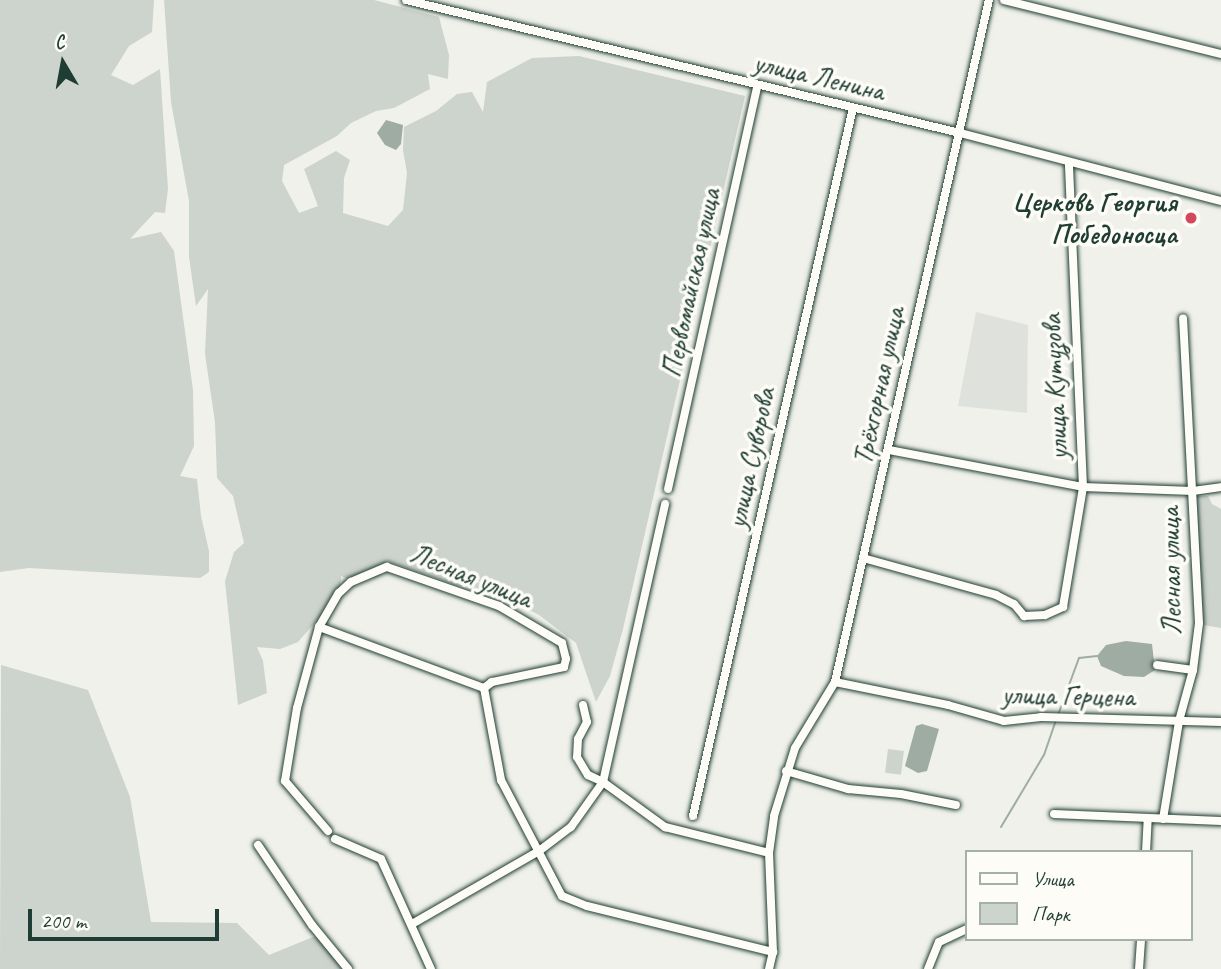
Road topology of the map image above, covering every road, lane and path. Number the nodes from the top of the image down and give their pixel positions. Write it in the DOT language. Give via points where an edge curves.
graph roads {
  1 [pos="405,0"];
  2 [pos="989,0"];
  3 [pos="1004,0"];
  4 [pos="1221,54"];
  5 [pos="757,86"];
  6 [pos="853,108"];
  7 [pos="956,132"];
  8 [pos="1069,164"];
  9 [pos="1221,201"];
  10 [pos="1183,318"];
  11 [pos="889,450"];
  12 [pos="1083,486"];
  13 [pos="1221,487"];
  14 [pos="668,489"];
  15 [pos="1192,491"];
  16 [pos="665,504"];
  17 [pos="863,558"];
  18 [pos="319,627"];
  19 [pos="1157,665"];
  20 [pos="1193,670"];
  21 [pos="835,682"];
  22 [pos="484,688"];
  23 [pos="583,705"];
  24 [pos="1179,720"];
  25 [pos="1221,722"];
  26 [pos="786,771"];
  27 [pos="603,782"];
  28 [pos="956,805"];
  29 [pos="1054,814"];
  30 [pos="693,817"];
  31 [pos="1148,818"];
  32 [pos="1163,819"];
  33 [pos="1221,821"];
  34 [pos="328,831"];
  35 [pos="335,839"];
  36 [pos="258,845"];
  37 [pos="1146,850"];
  38 [pos="539,851"];
  39 [pos="769,853"];
  40 [pos="412,924"];
  41 [pos="965,930"];
  42 [pos="1141,941"];
  43 [pos="773,952"];
  44 [pos="348,969"];
  45 [pos="431,969"];
  46 [pos="769,969"];
  47 [pos="928,969"];
  48 [pos="1139,969"];
  1 -- 5 [label="street, улица Ленина"];
  2 -- 7 [label="street, Трёхгорная улица"];
  3 -- 4 [label="street"];
  5 -- 6 [label="street, улица Ленина"];
  5 -- 14 [label="street, Первомайская улица"];
  6 -- 7 [label="street, улица Ленина"];
  6 -- 30 [label="street, улица Суворова"];
  7 -- 8 [label="street, улица Ленина"];
  7 -- 11 [label="street, Трёхгорная улица"];
  8 -- 9 [label="street, улица Ленина"];
  8 -- 12 [label="street, улица Кутузова"];
  10 -- 15 [label="street, Лесная улица"];
  11 -- 12 [label="street"];
  11 -- 17 [label="street, Трёхгорная улица"];
  12 -- 15 [label="street"];
  12 -- 17 [label="street, улица Кутузова" via="1063,607 1045,615 1024,616 1014,604 996,595"];
  13 -- 15 [label="street"];
  15 -- 20 [label="street, Лесная улица" via="1199,623"];
  16 -- 27 [label="street"];
  17 -- 21 [label="street, Трёхгорная улица"];
  18 -- 22 [label="street"];
  18 -- 22 [label="street, Лесная улица" via="351,582 387,567 499,607 562,643 564,667 492,682"];
  18 -- 34 [label="street" via="297,708 285,781"];
  19 -- 20 [label="street"];
  20 -- 24 [label="street, Лесная улица"];
  21 -- 24 [label="street, улица Герцена" via="1004,721 1041,717"];
  21 -- 26 [label="street, Трёхгорная улица" via="794,748"];
  22 -- 38 [label="street" via="501,780"];
  23 -- 27 [label="street" via="587,722 578,739 578,758 588,775"];
  24 -- 25 [label="street, улица Герцена"];
  24 -- 32 [label="street, Лесная улица"];
  26 -- 28 [label="street" via="848,789"];
  26 -- 39 [label="street, Трёхгорная улица"];
  27 -- 38 [label="street" via="571,827"];
  27 -- 39 [label="street" via="665,827"];
  29 -- 31 [label="street"];
  31 -- 32 [label="street"];
  31 -- 37 [label="street"];
  32 -- 33 [label="street"];
  35 -- 40 [label="street" via="381,859"];
  36 -- 44 [label="street"];
  38 -- 40 [label="street"];
  38 -- 43 [label="street" via="562,896"];
  39 -- 43 [label="street, Трёхгорная улица"];
  40 -- 45 [label="street"];
  41 -- 47 [label="street" via="939,942"];
  42 -- 48 [label="street"];
  43 -- 46 [label="street, Трёхгорная улица"];
}
